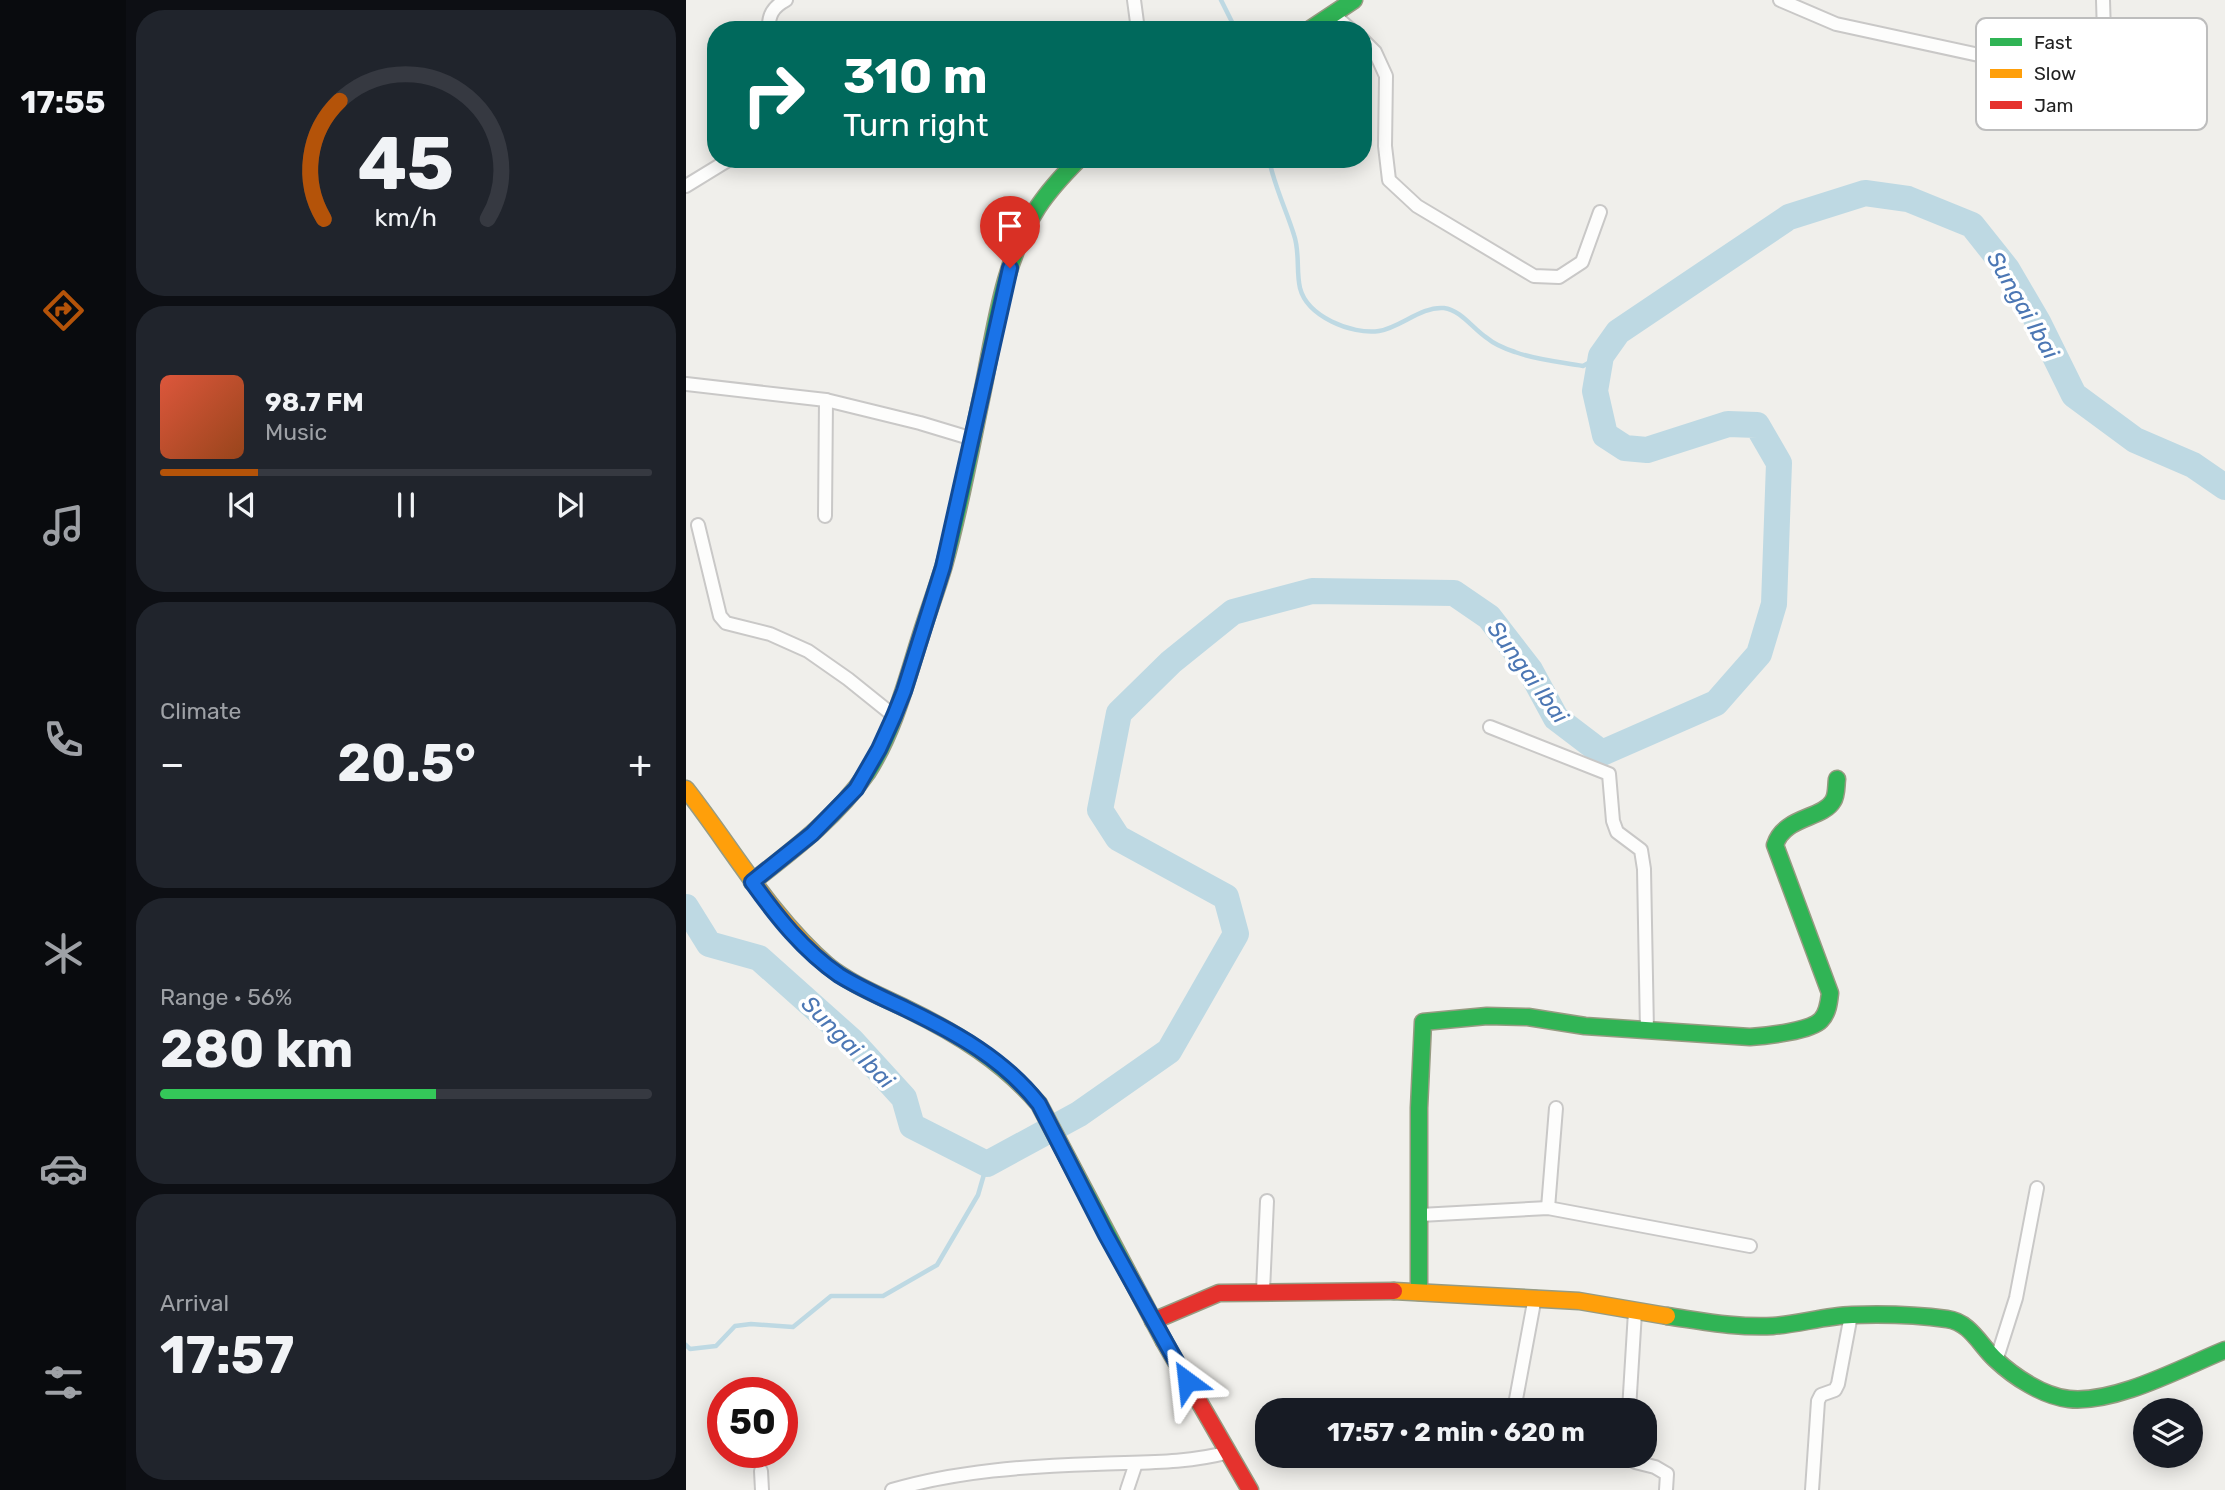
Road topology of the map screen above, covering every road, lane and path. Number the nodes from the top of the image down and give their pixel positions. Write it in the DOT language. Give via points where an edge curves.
graph roads {
  1 [pos="786,0"];
  2 [pos="1134,0"];
  3 [pos="1354,0"];
  4 [pos="1780,0"];
  5 [pos="2104,0"];
  6 [pos="1334,15"];
  7 [pos="2104,18"];
  8 [pos="769,21"];
  9 [pos="1137,21"];
  10 [pos="1324,21"];
  11 [pos="1341,21"];
  12 [pos="1372,49"];
  13 [pos="1976,54"];
  14 [pos="715,168"];
  15 [pos="1070,168"];
  16 [pos="686,186"];
  17 [pos="1600,212"];
  18 [pos="686,384"];
  19 [pos="826,400"];
  20 [pos="973,439"];
  21 [pos="825,516"];
  22 [pos="698,525"];
  23 [pos="894,716"];
  24 [pos="1490,727"];
  25 [pos="1837,779"];
  26 [pos="686,789"];
  27 [pos="752,882"];
  28 [pos="1647,1031"];
  29 [pos="1556,1108"];
  30 [pos="2036,1188"];
  31 [pos="1267,1201"];
  32 [pos="1548,1208"];
  33 [pos="1420,1215"];
  34 [pos="1750,1246"];
  35 [pos="1264,1291"];
  36 [pos="1419,1292"];
  37 [pos="1535,1297"];
  38 [pos="1635,1312"];
  39 [pos="1851,1315"];
  40 [pos="1153,1321"];
  41 [pos="2225,1350"];
  42 [pos="1996,1361"];
  43 [pos="1516,1398"];
  44 [pos="1630,1398"];
  45 [pos="1229,1452"];
  46 [pos="1136,1463"];
  47 [pos="1656,1468"];
  48 [pos="761,1471"];
  49 [pos="953,1484"];
  50 [pos="762,1490"];
  51 [pos="892,1490"];
  52 [pos="1128,1490"];
  53 [pos="1250,1490"];
  54 [pos="1666,1490"];
  55 [pos="1812,1490"];
  1 -- 8 [label="street" via="773,10"];
  2 -- 9 [label="street"];
  3 -- 6 [label="street"];
  4 -- 13 [label="street" via="1836,24"];
  5 -- 7 [label="street"];
  6 -- 10 [label="street"];
  6 -- 11 [label="street"];
  12 -- 17 [label="street" via="1386,76 1389,180 1432,217 1534,275 1559,278 1582,262"];
  14 -- 16 [label="street"];
  15 -- 20 [label="street" via="1038,204 1018,243"];
  18 -- 19 [label="street"];
  19 -- 20 [label="street"];
  19 -- 21 [label="street"];
  20 -- 23 [label="street" via="943,567"];
  22 -- 23 [label="street" via="720,617 726,623 770,634 808,651"];
  23 -- 27 [label="street" via="856,789 812,834"];
  24 -- 28 [label="street" via="1609,774 1613,821 1618,832 1641,850 1644,869"];
  25 -- 28 [label="street" via="1830,806 1775,837 1830,993 1824,1018 1793,1031 1750,1037"];
  26 -- 27 [label="street"];
  27 -- 40 [label="street" via="797,940 829,967 952,1032 1017,1078 1039,1104"];
  28 -- 33 [label="street" via="1528,1017 1423,1022"];
  29 -- 32 [label="street"];
  30 -- 42 [label="street" via="2017,1298"];
  31 -- 35 [label="street"];
  32 -- 33 [label="street"];
  32 -- 34 [label="street"];
  33 -- 36 [label="street"];
  35 -- 36 [label="street"];
  35 -- 40 [label="street" via="1219,1293"];
  36 -- 37 [label="street"];
  37 -- 38 [label="street"];
  37 -- 43 [label="street"];
  38 -- 39 [label="street" via="1740,1326"];
  38 -- 44 [label="street"];
  39 -- 42 [label="street" via="1959,1321"];
  39 -- 55 [label="street" via="1838,1384 1818,1402"];
  40 -- 45 [label="street"];
  41 -- 42 [label="street" via="2120,1391 2070,1400 2028,1383"];
  45 -- 46 [label="street"];
  45 -- 53 [label="street"];
  46 -- 49 [label="street" via="1038,1467"];
  46 -- 52 [label="street"];
  47 -- 54 [label="street" via="1667,1474"];
  48 -- 50 [label="street"];
  49 -- 51 [label="street"];
}
